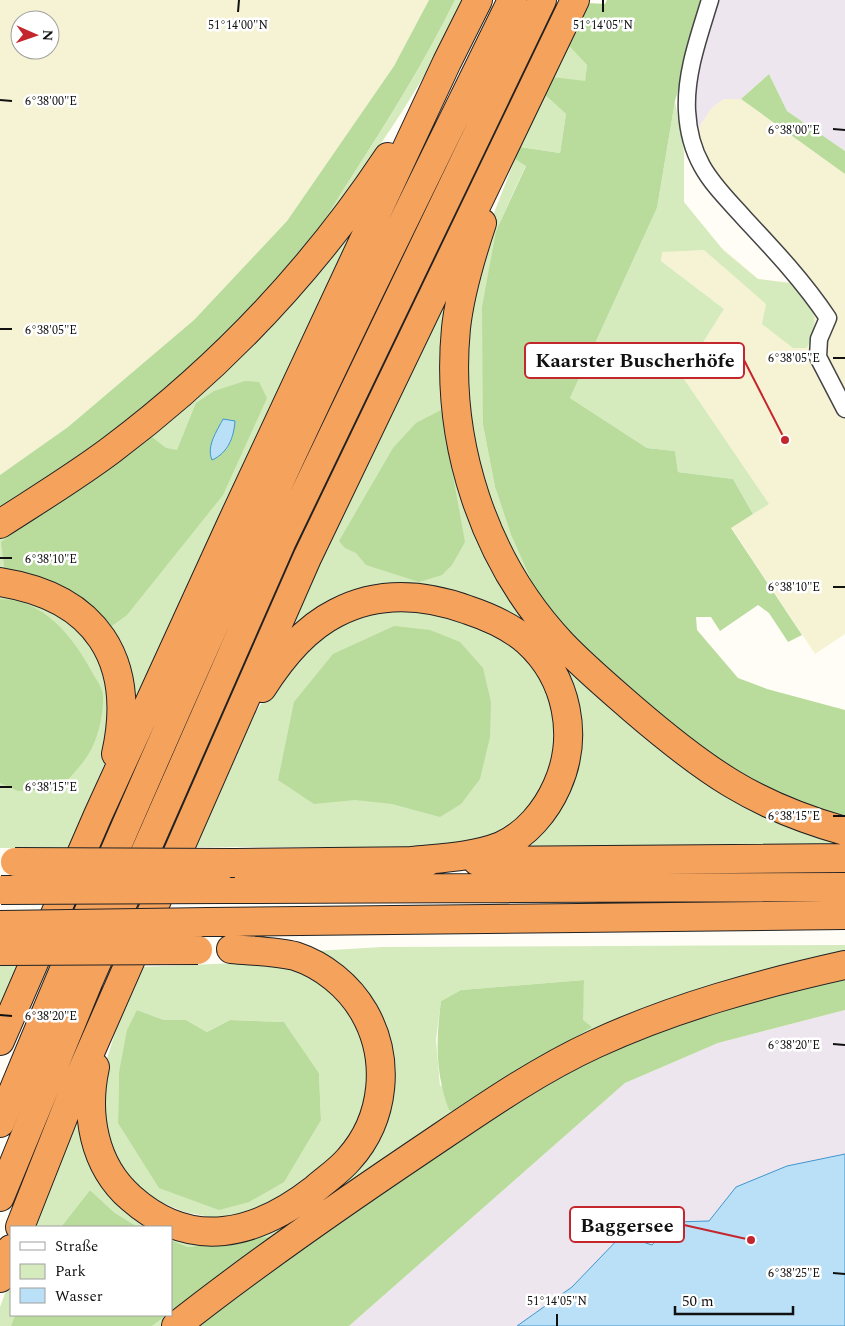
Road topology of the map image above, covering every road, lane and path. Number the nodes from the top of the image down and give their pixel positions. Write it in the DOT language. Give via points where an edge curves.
graph roads {
  1 [pos="478,0"];
  2 [pos="512,0"];
  3 [pos="542,0"];
  4 [pos="575,0"];
  5 [pos="710,0"];
  6 [pos="447,62"];
  7 [pos="517,120"];
  8 [pos="845,409"];
  9 [pos="0,524"];
  10 [pos="0,582"];
  11 [pos="222,750"];
  12 [pos="98,816"];
  13 [pos="845,832"];
  14 [pos="845,858"];
  15 [pos="412,861"];
  16 [pos="8,862"];
  17 [pos="845,887"];
  18 [pos="0,890"];
  19 [pos="845,915"];
  20 [pos="468,920"];
  21 [pos="0,925"];
  22 [pos="231,949"];
  23 [pos="0,951"];
  24 [pos="845,965"];
  25 [pos="106,1019"];
  26 [pos="0,1041"];
  27 [pos="0,1124"];
  28 [pos="0,1197"];
  29 [pos="20,1226"];
  30 [pos="10,1252"];
  31 [pos="0,1278"];
  32 [pos="176,1326"];
  1 -- 6 [label="highway"];
  2 -- 27 [label="highway" via="255,535 132,809"];
  3 -- 28 [label="highway" via="281,543 89,980"];
  4 -- 7 [label="highway"];
  5 -- 8 [label="street" via="688,81 687,111 691,139 715,186 808,288 828,318 819,339 818,357"];
  6 -- 9 [label="highway" via="365,191 322,248 240,338 160,411 110,451"];
  6 -- 12 [label="highway"];
  7 -- 11 [label="highway" via="307,558"];
  7 -- 13 [label="highway" via="474,247 456,325 454,401 460,442 488,531 509,573 561,643 680,749 716,776 756,799"];
  10 -- 12 [label="highway" via="27,586 54,596 93,626 108,648 122,695 122,719"];
  11 -- 15 [label="highway" via="271,674 294,646 336,612 364,602 419,597 446,602 509,627 540,655 553,673 563,696 568,722 568,750 562,774 552,797 536,819 502,845 480,852"];
  11 -- 25 [label="highway"];
  12 -- 26 [label="highway"];
  14 -- 15 [label="highway"];
  15 -- 16 [label="highway, bridge"];
  17 -- 18 [label="highway, bridge"];
  19 -- 20 [label="highway"];
  20 -- 21 [label="highway, bridge"];
  20 -- 22 [label="highway"];
  22 -- 23 [label="highway, bridge"];
  22 -- 25 [label="highway" via="294,956 336,978 368,1018 379,1053 381,1080 377,1108 358,1148 341,1168 280,1214 238,1230 195,1230 154,1215 122,1189 99,1151 90,1116 93,1078"];
  24 -- 32 [label="highway" via="769,982 686,1008 595,1044 503,1094 308,1227"];
  25 -- 29 [label="highway"];
  30 -- 31 [label="highway"];
}
